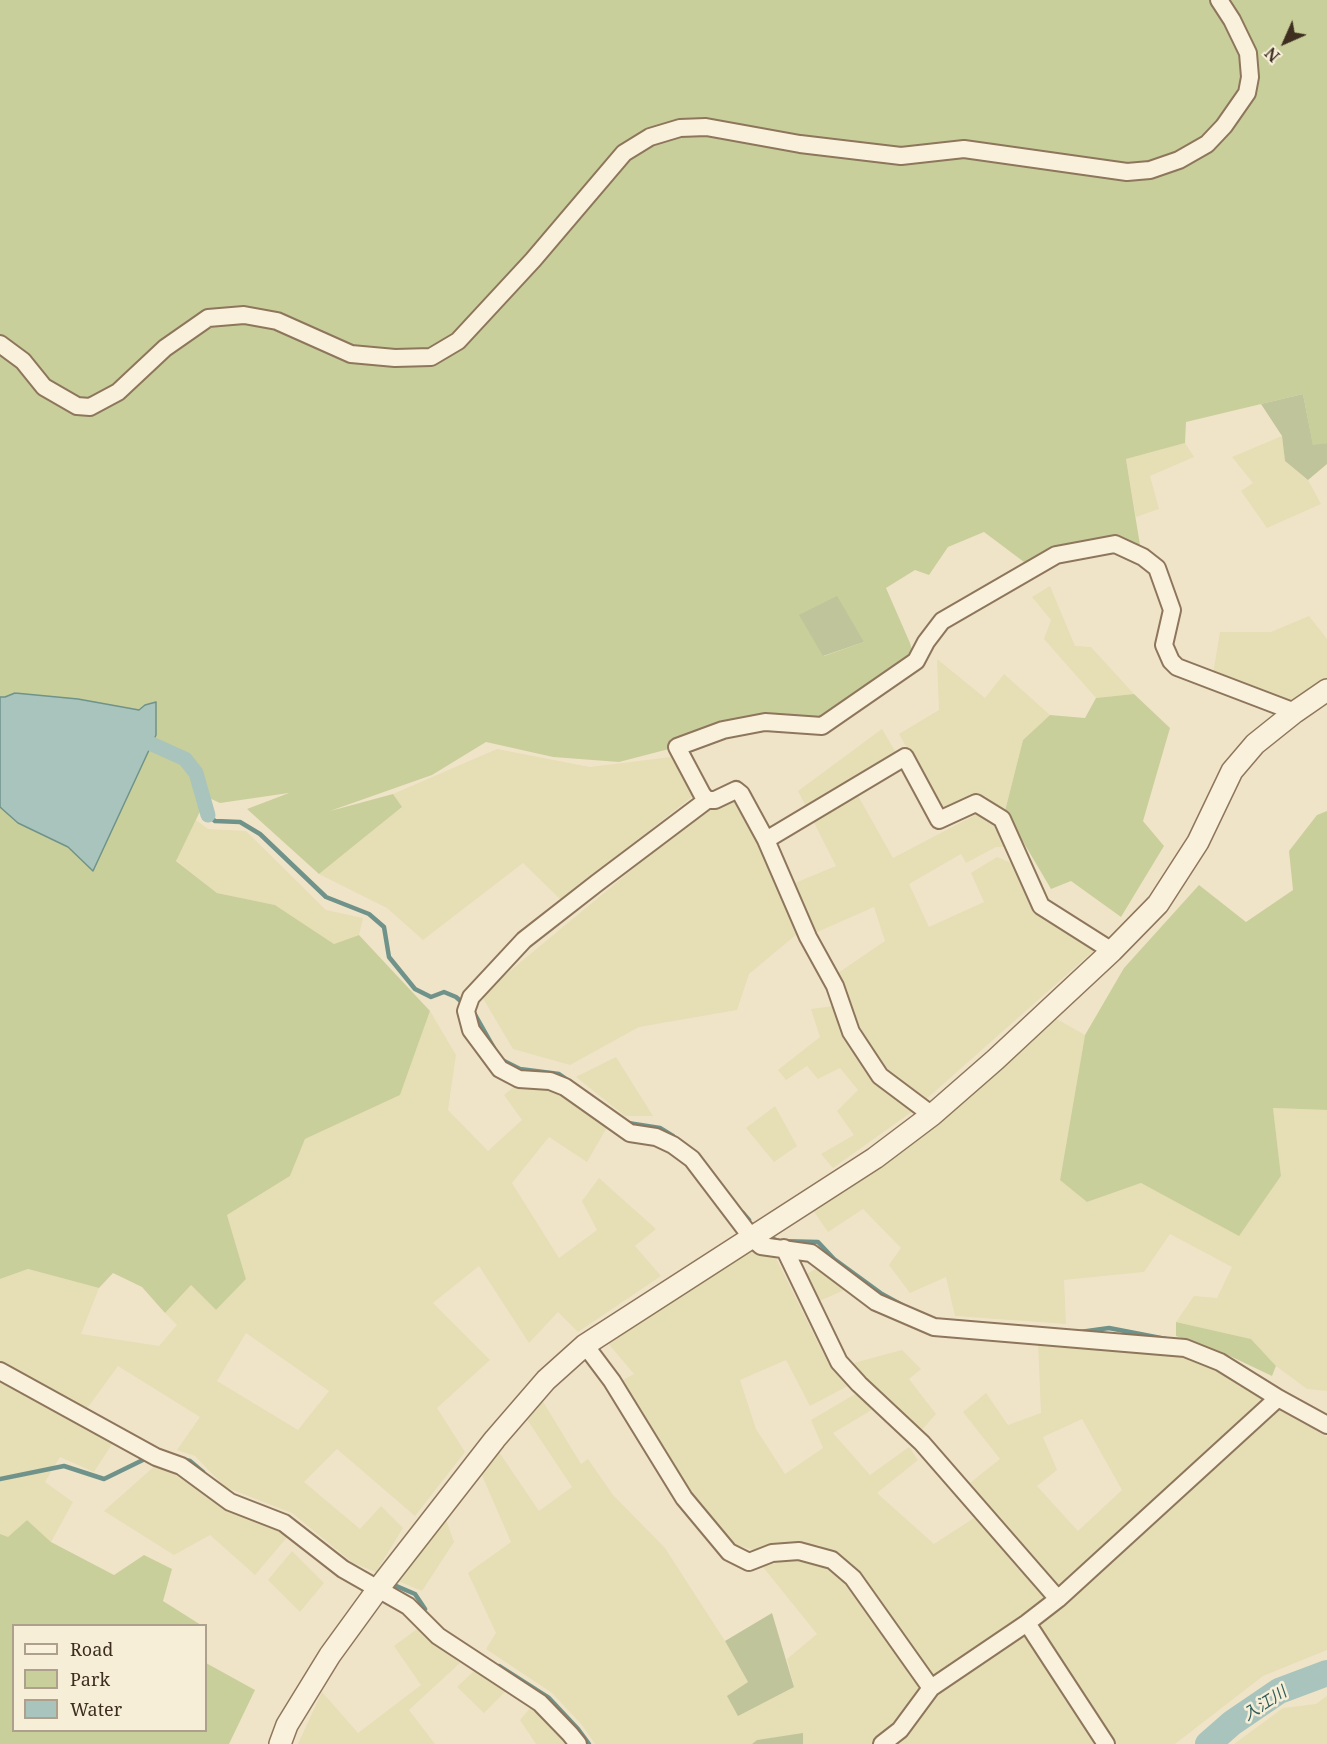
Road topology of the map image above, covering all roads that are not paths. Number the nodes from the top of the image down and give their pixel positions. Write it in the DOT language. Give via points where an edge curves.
graph roads {
  1 [pos="1219,0"];
  2 [pos="0,344"];
  3 [pos="1327,690"];
  4 [pos="1295,712"];
  5 [pos="707,800"];
  6 [pos="766,840"];
  7 [pos="1112,951"];
  8 [pos="932,1115"];
  9 [pos="752,1238"];
  10 [pos="784,1248"];
  11 [pos="585,1345"];
  12 [pos="0,1371"];
  13 [pos="1278,1398"];
  14 [pos="1327,1425"];
  15 [pos="378,1589"];
  16 [pos="1058,1599"];
  17 [pos="1027,1623"];
  18 [pos="931,1688"];
  19 [pos="280,1744"];
  20 [pos="578,1744"];
  21 [pos="882,1744"];
  22 [pos="1106,1744"];
  1 -- 2 [label="street" via="1248,53 1247,93 1207,144 1150,170 1127,172 964,149 901,156 706,127 680,128 650,137 624,153 458,341 430,357 351,354 277,321 244,315 208,318 165,348 118,392 90,407 77,405 44,387 23,361"];
  3 -- 4 [label="street"];
  4 -- 5 [label="street" via="1177,667 1164,645 1172,610 1157,568 1115,544 1056,555 942,621 916,661 822,726 765,722 723,730 677,747"];
  4 -- 7 [label="street" via="1255,744 1232,771 1198,842 1158,904"];
  5 -- 6 [label="street" via="736,790"];
  5 -- 9 [label="street" via="525,940 468,1004 471,1030 500,1069 519,1078 550,1081 565,1087 630,1133 656,1137 673,1145 692,1159"];
  6 -- 7 [label="street" via="905,757 939,820 976,803 1002,819 1041,906"];
  6 -- 8 [label="street" via="808,937 835,986 851,1032 880,1077"];
  7 -- 8 [label="street"];
  8 -- 9 [label="street" via="875,1158"];
  9 -- 10 [label="street" via="761,1246"];
  9 -- 11 [label="street"];
  10 -- 13 [label="street" via="811,1253 876,1302 934,1328 1185,1348 1220,1362"];
  10 -- 16 [label="street" via="839,1362 922,1443"];
  11 -- 15 [label="street" via="546,1380 495,1439"];
  11 -- 18 [label="street" via="612,1381 684,1498 729,1552 749,1562 772,1553 799,1551 832,1560 853,1578"];
  12 -- 15 [label="street" via="156,1457 181,1466 230,1502 284,1523 343,1569"];
  13 -- 14 [label="street"];
  13 -- 16 [label="street"];
  15 -- 19 [label="street" via="321,1670 287,1725"];
  15 -- 20 [label="street" via="408,1606 438,1636 540,1703"];
  16 -- 17 [label="street"];
  17 -- 18 [label="street"];
  17 -- 22 [label="street"];
  18 -- 21 [label="street" via="900,1730"];
}
